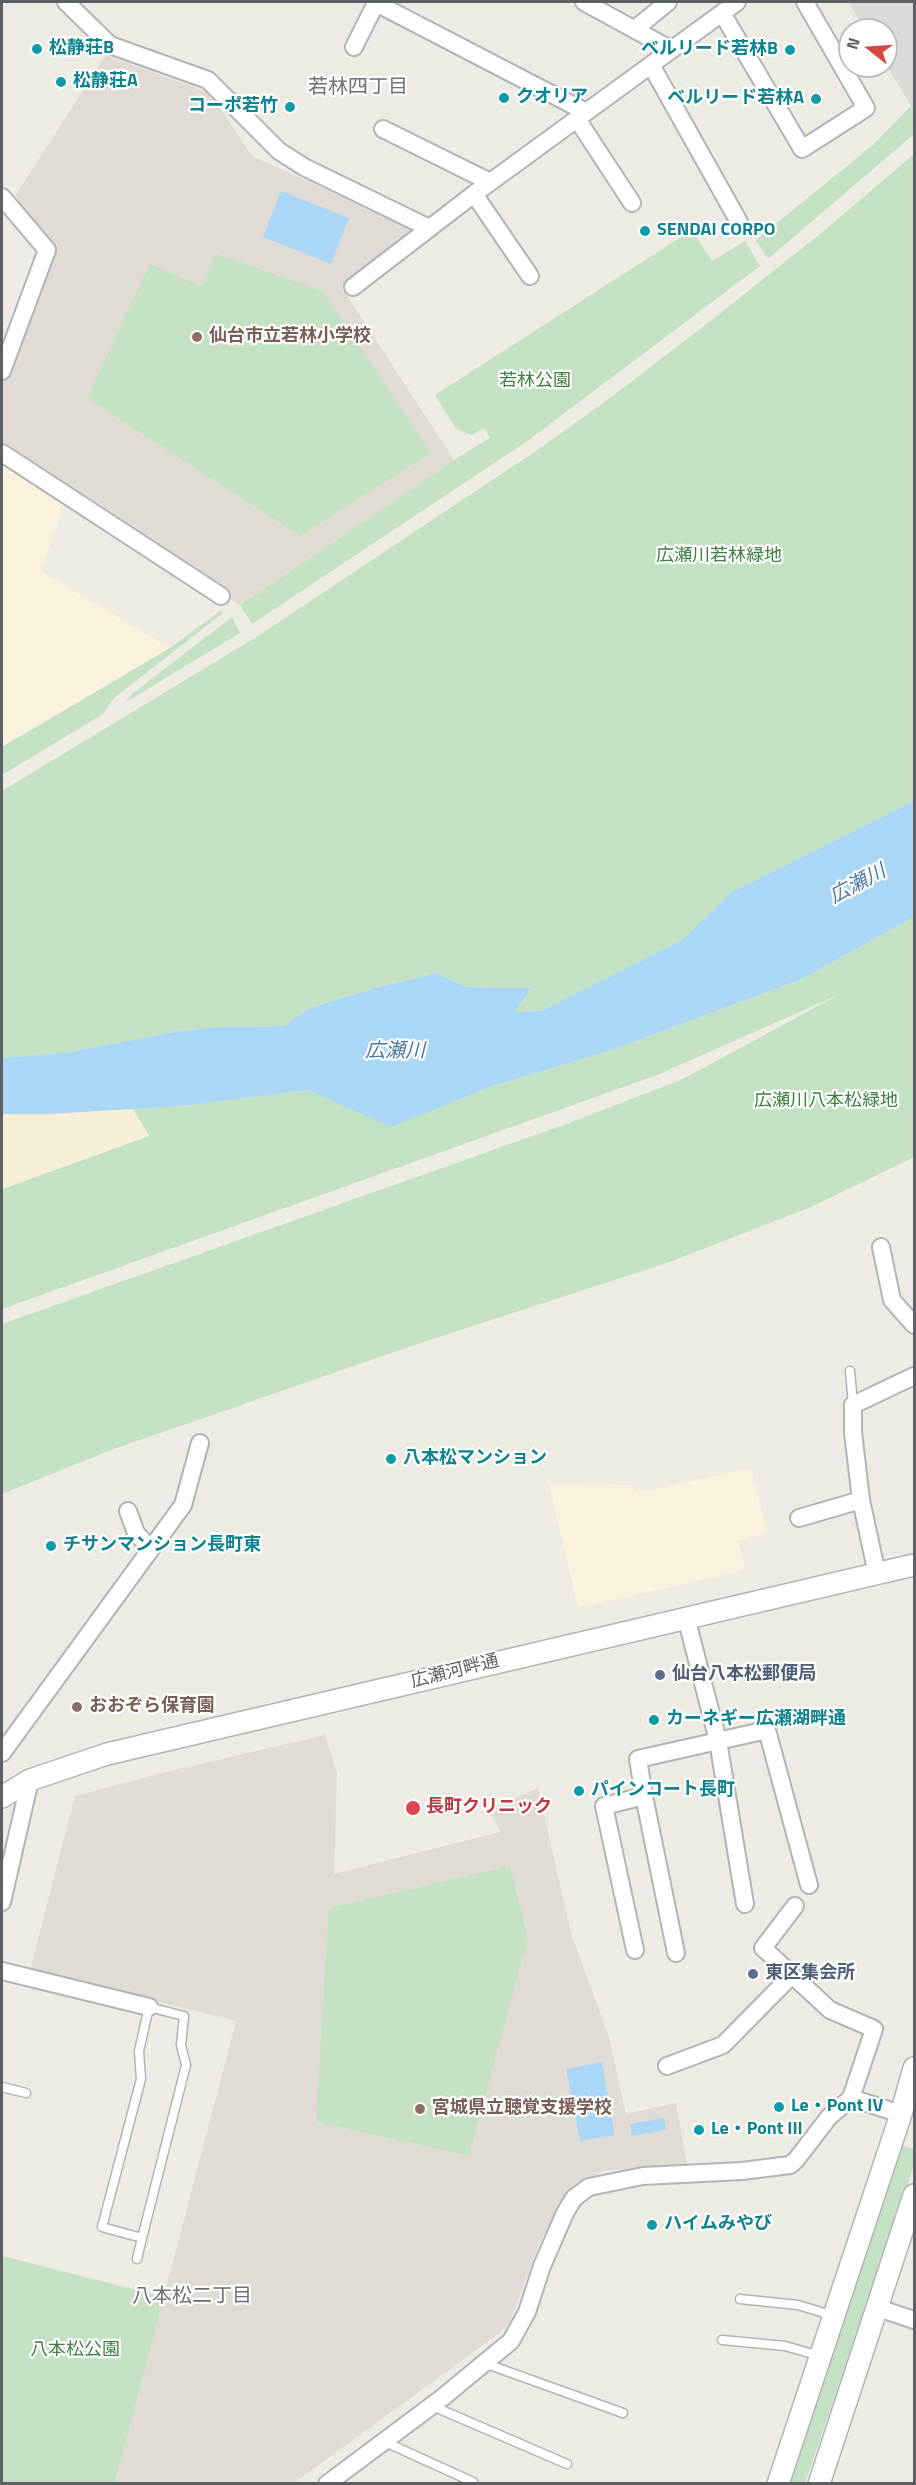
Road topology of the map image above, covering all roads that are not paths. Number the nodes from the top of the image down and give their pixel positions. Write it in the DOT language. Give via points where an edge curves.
graph roads {
  1 [pos="66,2"];
  2 [pos="584,2"];
  3 [pos="668,2"];
  4 [pos="737,2"];
  5 [pos="805,2"];
  6 [pos="722,13"];
  7 [pos="635,29"];
  8 [pos="354,47"];
  9 [pos="670,49"];
  10 [pos="651,65"];
  11 [pos="582,115"];
  12 [pos="384,129"];
  13 [pos="2,182"];
  14 [pos="490,182"];
  15 [pos="474,194"];
  16 [pos="2,196"];
  17 [pos="632,203"];
  18 [pos="739,222"];
  19 [pos="429,228"];
  20 [pos="530,276"];
  21 [pos="353,287"];
  22 [pos="2,371"];
  23 [pos="2,453"];
  24 [pos="221,596"];
  25 [pos="881,1247"];
  26 [pos="915,1326"];
  27 [pos="850,1371"];
  28 [pos="915,1376"];
  29 [pos="853,1405"];
  30 [pos="201,1443"];
  31 [pos="861,1500"];
  32 [pos="128,1511"];
  33 [pos="799,1518"];
  34 [pos="151,1549"];
  35 [pos="915,1565"];
  36 [pos="877,1574"];
  37 [pos="686,1617"];
  38 [pos="718,1741"];
  39 [pos="2,1753"];
  40 [pos="30,1780"];
  41 [pos="644,1796"];
  42 [pos="2,1797"];
  43 [pos="809,1886"];
  44 [pos="2,1902"];
  45 [pos="746,1904"];
  46 [pos="795,1906"];
  47 [pos="635,1950"];
  48 [pos="676,1953"];
  49 [pos="2,1971"];
  50 [pos="792,1975"];
  51 [pos="149,2007"];
  52 [pos="667,2066"];
  53 [pos="915,2068"];
  54 [pos="2,2086"];
  55 [pos="26,2093"];
  56 [pos="851,2098"];
  57 [pos="902,2114"];
  58 [pos="915,2195"];
  59 [pos="142,2238"];
  60 [pos="137,2259"];
  61 [pos="740,2299"];
  62 [pos="878,2308"];
  63 [pos="834,2316"];
  64 [pos="915,2320"];
  65 [pos="722,2340"];
  66 [pos="821,2356"];
  67 [pos="484,2362"];
  68 [pos="430,2405"];
  69 [pos="622,2413"];
  70 [pos="383,2441"];
  71 [pos="567,2464"];
  72 [pos="472,2482"];
  73 [pos="327,2484"];
  74 [pos="778,2484"];
  75 [pos="819,2484"];
  1 -- 19 [label="street" via="111,45 208,80 279,151 304,167"];
  2 -- 7 [label="street"];
  3 -- 7 [label="street"];
  4 -- 6 [label="street"];
  5 -- 6 [label="street" via="866,108 802,149"];
  6 -- 9 [label="street"];
  7 -- 9 [label="street"];
  8 -- 11 [label="street" via="376,3"];
  9 -- 10 [label="street"];
  10 -- 11 [label="street"];
  10 -- 18 [label="street"];
  11 -- 14 [label="street"];
  11 -- 17 [label="street"];
  12 -- 14 [label="street"];
  13 -- 16 [label="street"];
  14 -- 15 [label="street"];
  15 -- 19 [label="street"];
  15 -- 20 [label="street"];
  16 -- 22 [label="street" via="47,250"];
  19 -- 21 [label="street"];
  23 -- 24 [label="street"];
  25 -- 26 [label="street" via="892,1300"];
  27 -- 29 [label="lane"];
  28 -- 29 [label="street"];
  29 -- 31 [label="street"];
  30 -- 34 [label="street" via="183,1505"];
  31 -- 33 [label="street"];
  31 -- 36 [label="street"];
  32 -- 34 [label="street" via="136,1533"];
  34 -- 39 [label="street"];
  35 -- 36 [label="street, 広瀬河畔通"];
  36 -- 37 [label="street, 広瀬河畔通"];
  37 -- 38 [label="street"];
  37 -- 40 [label="street, 広瀬河畔通" via="107,1754"];
  38 -- 41 [label="street" via="638,1759"];
  38 -- 43 [label="street" via="767,1730"];
  38 -- 45 [label="street"];
  40 -- 42 [label="street, 広瀬河畔通"];
  40 -- 44 [label="street"];
  41 -- 47 [label="street" via="604,1806"];
  41 -- 48 [label="street"];
  46 -- 50 [label="street" via="763,1948"];
  49 -- 51 [label="street"];
  50 -- 52 [label="street" via="723,2045"];
  50 -- 56 [label="street" via="830,2010 874,2029"];
  51 -- 59 [label="lane" via="184,2016 181,2045 186,2065"];
  51 -- 59 [label="lane" via="139,2051 141,2079 102,2227"];
  53 -- 57 [label="street"];
  54 -- 55 [label="lane"];
  56 -- 57 [label="street"];
  56 -- 67 [label="street" via="829,2117 790,2165 643,2176 589,2187 574,2198 565,2213 527,2312 511,2341"];
  57 -- 63 [label="street"];
  58 -- 62 [label="street"];
  59 -- 60 [label="lane"];
  61 -- 63 [label="lane" via="798,2305"];
  62 -- 64 [label="street"];
  62 -- 75 [label="street"];
  63 -- 66 [label="street"];
  65 -- 66 [label="lane" via="785,2346"];
  66 -- 74 [label="street"];
  67 -- 68 [label="street"];
  67 -- 69 [label="lane"];
  68 -- 70 [label="street"];
  68 -- 71 [label="lane"];
  70 -- 72 [label="lane"];
  70 -- 73 [label="street"];
}
